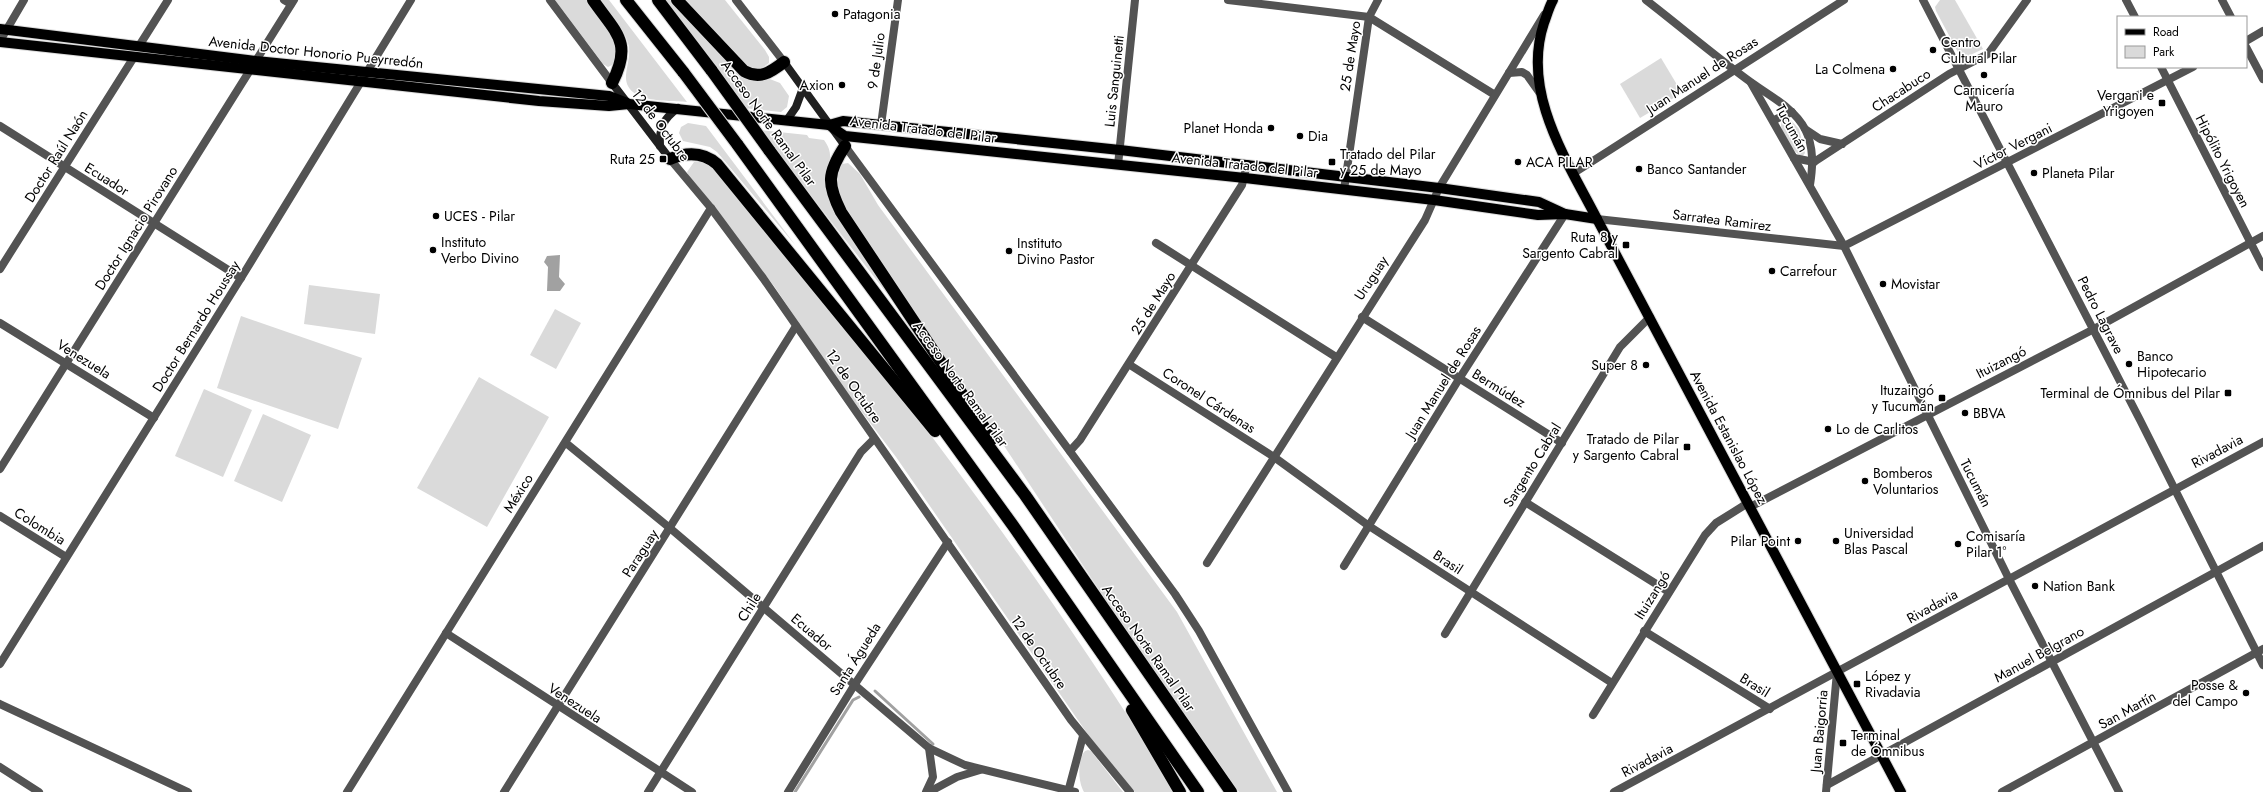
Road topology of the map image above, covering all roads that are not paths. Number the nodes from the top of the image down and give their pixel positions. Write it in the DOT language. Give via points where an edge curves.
graph roads {
  1 [pos="24,0"];
  2 [pos="168,0"];
  3 [pos="411,0"];
  4 [pos="550,0"];
  5 [pos="593,0"];
  6 [pos="626,0"];
  7 [pos="658,0"];
  8 [pos="677,0"];
  9 [pos="736,0"];
  10 [pos="898,0"];
  11 [pos="1135,0"];
  12 [pos="1228,0"];
  13 [pos="1378,0"];
  14 [pos="1646,0"];
  15 [pos="1844,0"];
  16 [pos="1923,0"];
  17 [pos="2027,0"];
  18 [pos="2126,0"];
  19 [pos="2222,0"];
  20 [pos="290,2"];
  21 [pos="1552,2"];
  22 [pos="2134,16"];
  23 [pos="2230,16"];
  24 [pos="1369,17"];
  25 [pos="3,29"];
  26 [pos="2263,31"];
  27 [pos="2247,39"];
  28 [pos="0,42"];
  29 [pos="139,46"];
  30 [pos="2247,49"];
  31 [pos="134,57"];
  32 [pos="256,61"];
  33 [pos="784,62"];
  34 [pos="1959,68"];
  35 [pos="2161,68"];
  36 [pos="2191,68"];
  37 [pos="1735,69"];
  38 [pos="250,71"];
  39 [pos="367,71"];
  40 [pos="1509,73"];
  41 [pos="2263,79"];
  42 [pos="2167,80"];
  43 [pos="612,82"];
  44 [pos="359,83"];
  45 [pos="1751,83"];
  46 [pos="803,88"];
  47 [pos="1540,92"];
  48 [pos="1495,95"];
  49 [pos="629,104"];
  50 [pos="678,108"];
  51 [pos="1792,112"];
  52 [pos="787,120"];
  53 [pos="1774,120"];
  54 [pos="829,125"];
  55 [pos="881,125"];
  56 [pos="0,126"];
  57 [pos="1805,128"];
  58 [pos="1842,144"];
  59 [pos="845,146"];
  60 [pos="660,147"];
  61 [pos="1120,150"];
  62 [pos="1794,158"];
  63 [pos="670,159"];
  64 [pos="1814,162"];
  65 [pos="1247,164"];
  66 [pos="2007,164"];
  67 [pos="1118,165"];
  68 [pos="64,167"];
  69 [pos="1574,173"];
  70 [pos="1346,177"];
  71 [pos="1244,178"];
  72 [pos="1810,185"];
  73 [pos="1439,188"];
  74 [pos="1344,190"];
  75 [pos="1434,200"];
  76 [pos="711,208"];
  77 [pos="1565,214"];
  78 [pos="1597,219"];
  79 [pos="154,223"];
  80 [pos="2263,236"];
  81 [pos="1156,243"];
  82 [pos="2250,243"];
  83 [pos="1844,246"];
  84 [pos="1192,266"];
  85 [pos="2263,268"];
  86 [pos="0,269"];
  87 [pos="241,278"];
  88 [pos="1362,317"];
  89 [pos="1650,317"];
  90 [pos="0,323"];
  91 [pos="796,326"];
  92 [pos="2094,329"];
  93 [pos="1336,357"];
  94 [pos="66,363"];
  95 [pos="1130,365"];
  96 [pos="1459,378"];
  97 [pos="1927,415"];
  98 [pos="154,418"];
  99 [pos="874,439"];
  100 [pos="2263,442"];
  101 [pos="566,443"];
  102 [pos="1562,443"];
  103 [pos="1070,451"];
  104 [pos="1274,457"];
  105 [pos="0,469"];
  106 [pos="2175,488"];
  107 [pos="1025,495"];
  108 [pos="1525,502"];
  109 [pos="1749,505"];
  110 [pos="0,516"];
  111 [pos="1369,526"];
  112 [pos="1014,527"];
  113 [pos="671,529"];
  114 [pos="948,542"];
  115 [pos="2263,546"];
  116 [pos="66,557"];
  117 [pos="1207,563"];
  118 [pos="1344,566"];
  119 [pos="2216,571"];
  120 [pos="2009,578"];
  121 [pos="1469,592"];
  122 [pos="1668,592"];
  123 [pos="764,608"];
  124 [pos="1644,632"];
  125 [pos="446,633"];
  126 [pos="1445,634"];
  127 [pos="2260,651"];
  128 [pos="2052,662"];
  129 [pos="0,664"];
  130 [pos="2263,665"];
  131 [pos="1110,666"];
  132 [pos="1837,672"];
  133 [pos="1612,682"];
  134 [pos="855,684"];
  135 [pos="0,704"];
  136 [pos="557,707"];
  137 [pos="1770,709"];
  138 [pos="1593,715"];
  139 [pos="1083,736"];
  140 [pos="2093,743"];
  141 [pos="929,748"];
  142 [pos="1882,755"];
  143 [pos="949,759"];
  144 [pos="0,767"];
  145 [pos="933,769"];
  146 [pos="983,770"];
  147 [pos="661,772"];
  148 [pos="949,781"];
  149 [pos="1826,789"];
  150 [pos="1071,791"];
  151 [pos="39,792"];
  152 [pos="188,792"];
  153 [pos="347,792"];
  154 [pos="504,792"];
  155 [pos="648,792"];
  156 [pos="692,792"];
  157 [pos="788,792"];
  158 [pos="928,792"];
  159 [pos="1130,792"];
  160 [pos="1180,792"];
  161 [pos="1198,792"];
  162 [pos="1230,792"];
  163 [pos="1288,792"];
  164 [pos="1614,792"];
  165 [pos="1901,792"];
  166 [pos="2002,792"];
  167 [pos="2119,792"];
  1 -- 25 [label="street"];
  2 -- 29 [label="street"];
  3 -- 39 [label="street, Doctor Bernardo Houssay"];
  4 -- 43 [label="street, 12 de Octubre"];
  5 -- 43 [label="highway" via="621,42 622,59"];
  6 -- 112 [label="highway, bridge" via="737,144"];
  7 -- 107 [label="highway, Acceso Norte Ramal Pilar, bridge"];
  8 -- 33 [label="highway" via="744,70 753,75 764,75"];
  9 -- 33 [label="street"];
  10 -- 55 [label="street, 9 de Julio"];
  11 -- 61 [label="street, Luis Sanguinetti"];
  12 -- 24 [label="street"];
  13 -- 24 [label="street, 25 de Mayo"];
  14 -- 37 [label="street, Tucumán"];
  15 -- 37 [label="street, Juan Manuel de Rosas"];
  16 -- 34 [label="street, Pedro Lagrave"];
  17 -- 34 [label="street, Chacabuco" via="1988,54"];
  18 -- 22 [label="street"];
  19 -- 23 [label="street"];
  20 -- 32 [label="street, Doctor Ignacio Pirovano"];
  21 -- 40 [label="street, Uruguay"];
  21 -- 47 [label="main road, Uruguay" via="1540,34"];
  24 -- 48 [label="street"];
  24 -- 70 [label="street, 25 de Mayo"];
  25 -- 28 [label="street"];
  25 -- 29 [label="main road, Avenida Doctor Honorio Pueyrredón"];
  26 -- 27 [label="street"];
  28 -- 31 [label="main road, Avenida Doctor Honorio Pueyrredón"];
  29 -- 32 [label="main road, Avenida Doctor Honorio Pueyrredón"];
  30 -- 41 [label="street"];
  31 -- 38 [label="main road, Avenida Doctor Honorio Pueyrredón"];
  31 -- 68 [label="street, Doctor Raúl Naón"];
  32 -- 38 [label="street, Doctor Ignacio Pirovano"];
  32 -- 39 [label="main road, Avenida Doctor Honorio Pueyrredón"];
  33 -- 46 [label="main road"];
  34 -- 58 [label="street, Chacabuco"];
  34 -- 66 [label="street, Pedro Lagrave"];
  35 -- 42 [label="street, Hipólito Yrigoyen"];
  36 -- 42 [label="street, Víctor Vergani"];
  37 -- 45 [label="street, Tucumán"];
  37 -- 69 [label="street, Juan Manuel de Rosas"];
  38 -- 44 [label="main road, Avenida Doctor Honorio Pueyrredón"];
  38 -- 79 [label="street, Doctor Ignacio Pirovano"];
  39 -- 44 [label="street, Doctor Bernardo Houssay"];
  39 -- 49 [label="main road, Avenida Doctor Honorio Pueyrredón" via="609,96"];
  40 -- 47 [label="street" via="1522,72"];
  40 -- 48 [label="street, Uruguay"];
  42 -- 66 [label="street, Víctor Vergani"];
  42 -- 82 [label="street, Hipólito Yrigoyen"];
  43 -- 49 [label="main road, 12 de Octubre"];
  44 -- 49 [label="main road, Avenida Doctor Honorio Pueyrredón" via="539,101 609,106"];
  44 -- 87 [label="street, Doctor Bernardo Houssay"];
  45 -- 51 [label="street, Tucumán"];
  45 -- 53 [label="street, Tucumán"];
  46 -- 52 [label="main road" via="796,107"];
  46 -- 54 [label="main road"];
  47 -- 69 [label="main road, Avenida Estanislao López" via="1552,129"];
  48 -- 73 [label="street, Uruguay"];
  49 -- 50 [label="main road, Avenida Doctor Honorio Pueyrredón"];
  49 -- 60 [label="main road, 12 de Octubre"];
  50 -- 52 [label="main road, Avenida Doctor Honorio Pueyrredón"];
  50 -- 60 [label="main road" via="662,123"];
  51 -- 53 [label="street"];
  51 -- 57 [label="street, Tucumán"];
  52 -- 54 [label="main road, Avenida Doctor Honorio Pueyrredón"];
  53 -- 62 [label="street, Tucumán"];
  54 -- 55 [label="main road, Avenida Tratado del Pilar" via="843,121"];
  54 -- 59 [label="main road"];
  54 -- 67 [label="main road, Avenida Tratado del Pilar" via="844,136"];
  55 -- 61 [label="main road, Avenida Tratado del Pilar"];
  56 -- 68 [label="street, Ecuador"];
  57 -- 58 [label="street" via="1820,140"];
  57 -- 64 [label="street, Tucumán"];
  58 -- 64 [label="street, Chacabuco"];
  59 -- 103 [label="street"];
  59 -- 107 [label="highway" via="834,163 830,177 833,195 841,212 981,421"];
  60 -- 63 [label="main road, 12 de Octubre"];
  61 -- 65 [label="main road, Avenida Tratado del Pilar"];
  61 -- 67 [label="street, Luis Sanguinetti"];
  62 -- 64 [label="street"];
  62 -- 72 [label="street, Tucumán"];
  63 -- 76 [label="street, 12 de Octubre"];
  63 -- 112 [label="highway" via="684,154 702,155 713,160"];
  64 -- 72 [label="street, Tucumán"];
  65 -- 70 [label="main road, Avenida Tratado del Pilar"];
  65 -- 71 [label="street, 25 de Mayo"];
  66 -- 83 [label="street, Víctor Vergani"];
  66 -- 92 [label="street, Pedro Lagrave"];
  67 -- 71 [label="main road, Avenida Tratado del Pilar"];
  68 -- 79 [label="street, Ecuador"];
  68 -- 86 [label="street, Doctor Raúl Naón"];
  69 -- 78 [label="main road, Avenida Estanislao López"];
  70 -- 73 [label="main road, Avenida Tratado del Pilar"];
  70 -- 74 [label="street, 25 de Mayo"];
  71 -- 74 [label="main road, Avenida Tratado del Pilar"];
  71 -- 84 [label="street, 25 de Mayo" via="1242,186"];
  72 -- 83 [label="street, Tucumán"];
  73 -- 75 [label="street, Uruguay"];
  73 -- 77 [label="main road, Avenida Tratado del Pilar" via="1539,202"];
  74 -- 75 [label="main road, Avenida Tratado del Pilar"];
  75 -- 77 [label="main road, Avenida Tratado del Pilar" via="1538,215"];
  75 -- 88 [label="street, Uruguay" via="1425,220"];
  76 -- 91 [label="street, 12 de Octubre"];
  76 -- 101 [label="street, México"];
  77 -- 78 [label="main road, Avenida Tratado del Pilar"];
  77 -- 96 [label="street, Juan Manuel de Rosas"];
  78 -- 83 [label="street, Sarratea Ramirez"];
  78 -- 89 [label="main road, Avenida Estanislao López"];
  79 -- 87 [label="street, Ecuador"];
  79 -- 94 [label="street, Doctor Ignacio Pirovano"];
  80 -- 82 [label="street, Ituizangó"];
  81 -- 84 [label="street"];
  82 -- 85 [label="street, Hipólito Yrigoyen"];
  82 -- 92 [label="street, Ituizangó"];
  83 -- 97 [label="street, Tucumán"];
  84 -- 93 [label="street"];
  84 -- 95 [label="street, 25 de Mayo"];
  87 -- 98 [label="street, Doctor Bernardo Houssay"];
  88 -- 93 [label="street, Uruguay"];
  88 -- 96 [label="street, Bermúdez"];
  89 -- 102 [label="street, Sargento Cabral" via="1620,347"];
  89 -- 109 [label="main road, Avenida Estanislao López"];
  90 -- 94 [label="street, Venezuela"];
  91 -- 99 [label="street, 12 de Octubre"];
  91 -- 113 [label="street, Paraguay"];
  92 -- 97 [label="street, Ituizangó"];
  92 -- 106 [label="street, Pedro Lagrave"];
  93 -- 104 [label="street, Uruguay"];
  94 -- 98 [label="street, Venezuela"];
  94 -- 105 [label="street, Doctor Ignacio Pirovano"];
  95 -- 103 [label="street, 25 de Mayo"];
  95 -- 104 [label="street, Coronel Cárdenas"];
  96 -- 102 [label="street, Bermúdez"];
  96 -- 111 [label="street, Juan Manuel de Rosas"];
  97 -- 109 [label="street, Ituizangó"];
  97 -- 120 [label="street, Tucumán"];
  98 -- 116 [label="street, Doctor Bernardo Houssay"];
  99 -- 114 [label="street, 12 de Octubre"];
  99 -- 123 [label="street, Chile" via="862,452"];
  100 -- 106 [label="street, Rivadavia"];
  101 -- 113 [label="street, Ecuador"];
  101 -- 125 [label="street, México"];
  102 -- 108 [label="street, Sargento Cabral"];
  103 -- 163 [label="street" via="1188,614"];
  104 -- 111 [label="street, Brasil"];
  104 -- 117 [label="street, Uruguay"];
  106 -- 119 [label="street, Pedro Lagrave"];
  106 -- 120 [label="street, Rivadavia"];
  107 -- 162 [label="highway, Acceso Norte Ramal Pilar"];
  108 -- 121 [label="street, Sargento Cabral"];
  108 -- 122 [label="street"];
  109 -- 122 [label="street, Ituizangó" via="1711,527"];
  109 -- 132 [label="main road, Avenida Estanislao López"];
  110 -- 116 [label="street, Colombia"];
  111 -- 118 [label="street, Juan Manuel de Rosas"];
  111 -- 121 [label="street, Brasil"];
  112 -- 131 [label="highway"];
  113 -- 123 [label="street, Ecuador"];
  113 -- 136 [label="street, Paraguay"];
  114 -- 134 [label="street, Santa Águeda"];
  114 -- 139 [label="street, 12 de Octubre"];
  115 -- 119 [label="street, Manuel Belgrano"];
  116 -- 129 [label="street, Doctor Bernardo Houssay"];
  119 -- 127 [label="street, Pedro Lagrave"];
  119 -- 128 [label="street, Manuel Belgrano"];
  120 -- 128 [label="street, Tucumán"];
  120 -- 132 [label="street, Rivadavia"];
  121 -- 126 [label="street, Sargento Cabral"];
  121 -- 133 [label="street, Brasil"];
  122 -- 124 [label="street, Ituizangó"];
  123 -- 134 [label="street, Ecuador"];
  123 -- 147 [label="street, Chile"];
  124 -- 133 [label="street, Ituizangó"];
  124 -- 137 [label="street, Brasil"];
  125 -- 136 [label="street, Venezuela"];
  125 -- 153 [label="street, México"];
  127 -- 130 [label="street, Pedro Lagrave"];
  127 -- 140 [label="street, San Martín"];
  128 -- 140 [label="street, Tucumán"];
  128 -- 142 [label="street, Manuel Belgrano"];
  131 -- 160 [label="highway"];
  131 -- 161 [label="highway"];
  132 -- 137 [label="street, Rivadavia"];
  132 -- 142 [label="main road, Avenida Estanislao López"];
  132 -- 149 [label="street, Juan Baigorria"];
  133 -- 138 [label="street, Ituizangó"];
  134 -- 141 [label="street, Ecuador"];
  134 -- 157 [label="street, Santa Águeda"];
  135 -- 152 [label="street"];
  136 -- 147 [label="street, Venezuela"];
  136 -- 154 [label="street, Paraguay"];
  137 -- 164 [label="street, Rivadavia"];
  139 -- 150 [label="street"];
  139 -- 159 [label="street, 12 de Octubre"];
  140 -- 166 [label="street, San Martín"];
  140 -- 167 [label="street, Tucumán"];
  141 -- 143 [label="street, Ecuador"];
  141 -- 145 [label="street"];
  142 -- 149 [label="street, Manuel Belgrano"];
  142 -- 165 [label="main road, Avenida Estanislao López"];
  143 -- 145 [label="street" via="936,761"];
  143 -- 146 [label="street, Ecuador"];
  143 -- 148 [label="street" via="955,769"];
  144 -- 151 [label="street"];
  145 -- 148 [label="street" via="937,777"];
  145 -- 158 [label="street"];
  146 -- 148 [label="street"];
  146 -- 150 [label="street, Ecuador"];
  147 -- 155 [label="street, Chile"];
  147 -- 156 [label="street, Venezuela"];
  148 -- 158 [label="street"];
}
